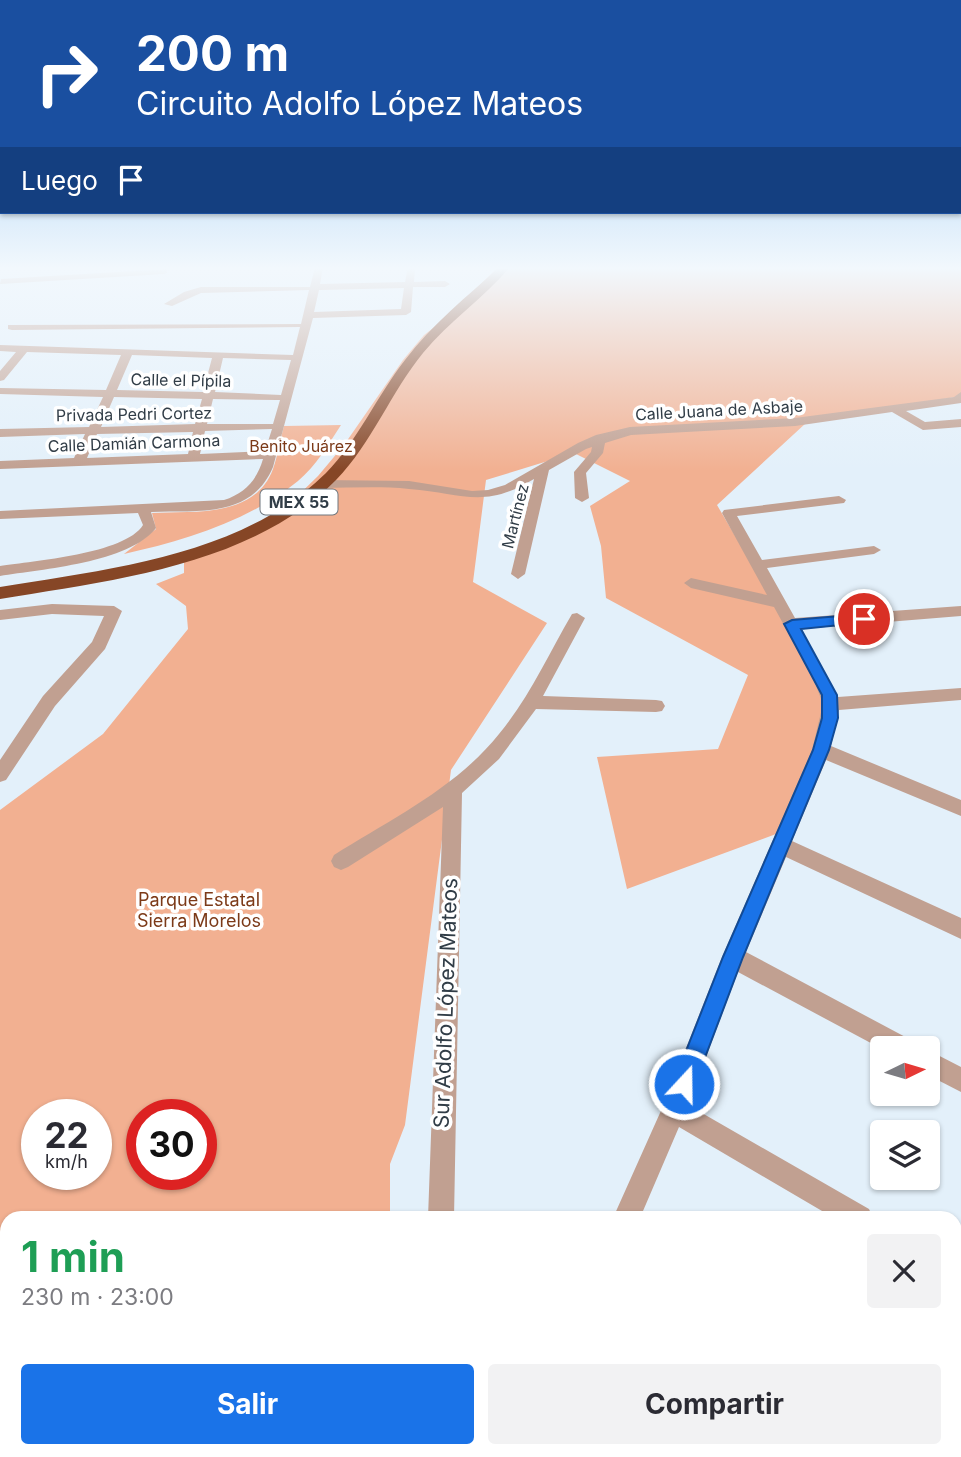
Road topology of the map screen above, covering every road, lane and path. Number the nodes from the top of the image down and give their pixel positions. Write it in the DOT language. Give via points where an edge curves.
graph roads {
  1 [pos="295,335"];
  2 [pos="303,335"];
  3 [pos="421,335"];
  4 [pos="435,335"];
  5 [pos="0,348"];
  6 [pos="24,349"];
  7 [pos="128,352"];
  8 [pos="218,355"];
  9 [pos="289,357"];
  10 [pos="0,378"];
  11 [pos="0,391"];
  12 [pos="109,394"];
  13 [pos="209,397"];
  14 [pos="277,397"];
  15 [pos="960,399"];
  16 [pos="895,409"];
  17 [pos="961,423"];
  18 [pos="268,426"];
  19 [pos="200,428"];
  20 [pos="93,431"];
  21 [pos="0,433"];
  22 [pos="600,438"];
  23 [pos="265,455"];
  24 [pos="193,458"];
  25 [pos="79,462"];
  26 [pos="0,466"];
  27 [pos="544,466"];
  28 [pos="322,484"];
  29 [pos="582,498"];
  30 [pos="839,500"];
  31 [pos="142,508"];
  32 [pos="0,515"];
  33 [pos="874,550"];
  34 [pos="758,565"];
  35 [pos="518,574"];
  36 [pos="691,583"];
  37 [pos="2,584"];
  38 [pos="780,603"];
  39 [pos="34,610"];
  40 [pos="961,611"];
  41 [pos="0,615"];
  42 [pos="577,618"];
  43 [pos="792,624"];
  44 [pos="961,694"];
  45 [pos="531,702"];
  46 [pos="832,704"];
  47 [pos="656,706"];
  48 [pos="821,750"];
  49 [pos="0,775"];
  50 [pos="453,789"];
  51 [pos="961,792"];
  52 [pos="931,795"];
  53 [pos="961,808"];
  54 [pos="780,845"];
  55 [pos="341,861"];
  56 [pos="961,929"];
  57 [pos="733,957"];
  58 [pos="880,1036"];
  59 [pos="940,1069"];
  60 [pos="961,1080"];
  61 [pos="674,1110"];
  62 [pos="441,1211"];
  63 [pos="629,1211"];
  64 [pos="848,1211"];
  1 -- 9 [label="street"];
  2 -- 23 [label="street"];
  3 -- 37 [label="highway, MEX 55" via="321,469 284,499 228,528 163,551"];
  4 -- 28 [label="highway, MEX 55" via="413,357"];
  5 -- 6 [label="street"];
  6 -- 7 [label="street"];
  6 -- 10 [label="street"];
  7 -- 8 [label="street"];
  7 -- 12 [label="street"];
  8 -- 9 [label="street"];
  8 -- 13 [label="street"];
  9 -- 14 [label="street"];
  11 -- 12 [label="street, Calle el Pípila"];
  12 -- 13 [label="street, Calle el Pípila"];
  12 -- 20 [label="street"];
  13 -- 14 [label="street, Calle el Pípila"];
  13 -- 19 [label="street"];
  14 -- 18 [label="street"];
  15 -- 16 [label="street, Calle Juana de Asbaje"];
  16 -- 17 [label="street" via="923,426"];
  16 -- 22 [label="street, Calle Juana de Asbaje" via="795,422 654,428"];
  18 -- 19 [label="street, Privada Pedri Cortez"];
  18 -- 23 [label="street"];
  19 -- 20 [label="street, Privada Pedri Cortez"];
  19 -- 24 [label="street"];
  20 -- 21 [label="street, Privada Pedri Cortez"];
  20 -- 25 [label="street"];
  22 -- 27 [label="street, Calle Juana de Asbaje"];
  22 -- 29 [label="street" via="597,453 580,472"];
  23 -- 24 [label="street, Calle Damián Carmona"];
  23 -- 31 [label="street" via="260,482 239,500 225,505"];
  24 -- 25 [label="street, Calle Damián Carmona"];
  25 -- 26 [label="street, Calle Damián Carmona"];
  27 -- 28 [label="street, Calle Juana de Asbaje" via="503,491 477,496 418,486"];
  27 -- 35 [label="street, Martínez"];
  28 -- 37 [label="highway, MEX 55" via="262,524 190,554 130,570"];
  30 -- 34 [label="street" via="731,512"];
  31 -- 32 [label="street"];
  31 -- 37 [label="street" via="149,526 131,543"];
  33 -- 34 [label="street"];
  34 -- 38 [label="street"];
  36 -- 38 [label="street"];
  37 -- 39 [label="street" via="10,603"];
  38 -- 43 [label="street"];
  39 -- 41 [label="street"];
  39 -- 49 [label="street" via="113,613 99,645 48,701"];
  40 -- 43 [label="street"];
  42 -- 45 [label="street"];
  43 -- 46 [label="street"];
  44 -- 46 [label="street"];
  45 -- 47 [label="street"];
  45 -- 50 [label="street" via="492,755"];
  46 -- 48 [label="street"];
  48 -- 52 [label="street"];
  48 -- 54 [label="street"];
  50 -- 55 [label="street"];
  50 -- 62 [label="street, Sur Adolfo López Mateos"];
  51 -- 52 [label="street"];
  52 -- 53 [label="street"];
  54 -- 56 [label="street"];
  54 -- 57 [label="street"];
  57 -- 58 [label="street"];
  57 -- 61 [label="street"];
  59 -- 60 [label="street"];
  61 -- 63 [label="street"];
  61 -- 64 [label="street"];
}
